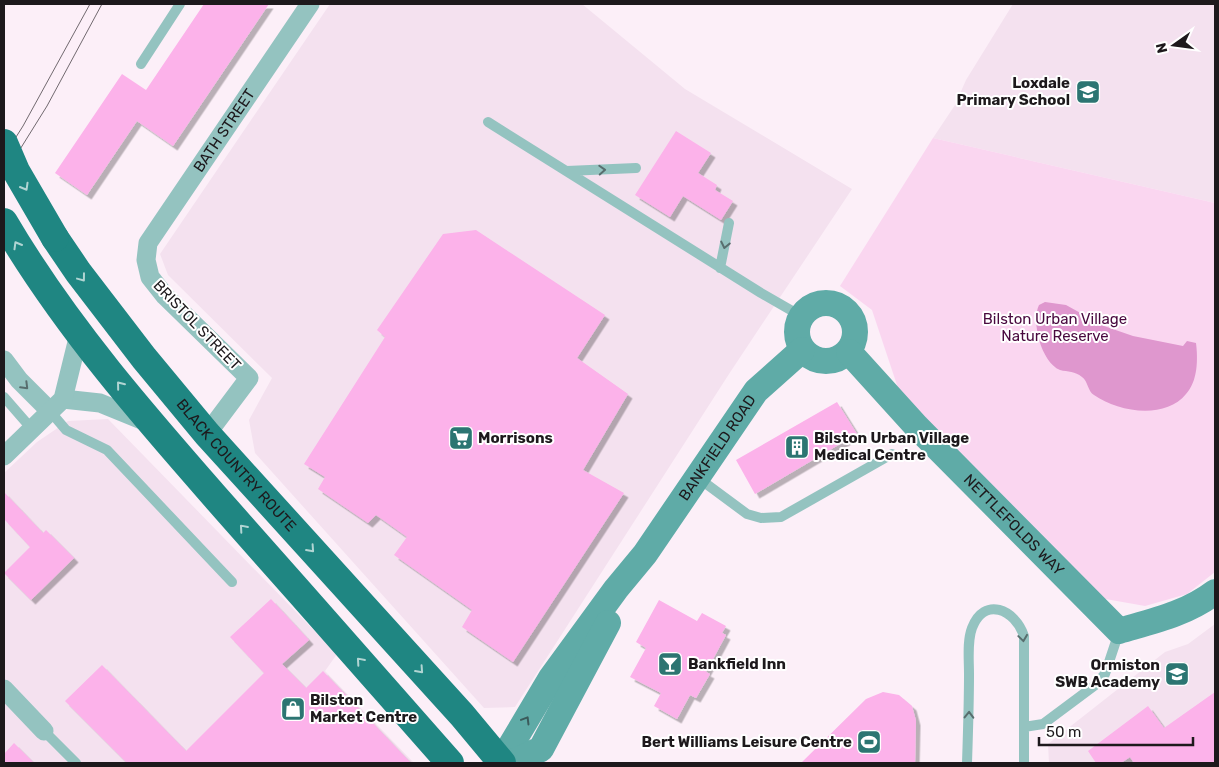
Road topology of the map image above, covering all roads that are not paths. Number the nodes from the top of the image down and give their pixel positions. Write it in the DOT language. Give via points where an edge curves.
graph roads {
  1 [pos="180,4"];
  2 [pos="308,4"];
  3 [pos="141,64"];
  4 [pos="488,122"];
  5 [pos="4,143"];
  6 [pos="636,168"];
  7 [pos="567,171"];
  8 [pos="4,222"];
  9 [pos="729,223"];
  10 [pos="146,260"];
  11 [pos="720,268"];
  12 [pos="801,316"];
  13 [pos="79,334"];
  14 [pos="802,350"];
  15 [pos="849,352"];
  16 [pos="4,360"];
  17 [pos="4,397"];
  18 [pos="56,404"];
  19 [pos="151,423"];
  20 [pos="31,428"];
  21 [pos="207,434"];
  22 [pos="892,454"];
  23 [pos="4,456"];
  24 [pos="697,477"];
  25 [pos="646,554"];
  26 [pos="232,582"];
  27 [pos="1215,592"];
  28 [pos="1119,631"];
  29 [pos="4,689"];
  30 [pos="1024,727"];
  31 [pos="44,731"];
  32 [pos="76,763"];
  33 [pos="450,763"];
  34 [pos="500,763"];
  35 [pos="552,763"];
  36 [pos="967,763"];
  37 [pos="1024,763"];
  1 -- 3 [label="lane"];
  2 -- 10 [label="street, BATH STREET" via="148,243"];
  4 -- 7 [label="lane"];
  5 -- 21 [label="highway, BLACK COUNTRY ROUTE, one-way, bridge" via="16,171 78,272"];
  7 -- 6 [label="lane, one-way"];
  7 -- 11 [label="lane"];
  13 -- 8 [label="highway, one-way" via="31,269"];
  9 -- 11 [label="lane, one-way"];
  10 -- 21 [label="street, BRISTOL STREET" via="150,277 165,296 250,378"];
  11 -- 12 [label="lane"];
  12 -- 14 [label="street" via="796,334"];
  12 -- 15 [label="street" via="816,304 826,302 846,311 856,331"];
  13 -- 18 [label="street"];
  19 -- 13 [label="highway, one-way"];
  14 -- 15 [label="street" via="817,360 838,358"];
  14 -- 24 [label="street, BANKFIELD ROAD" via="756,391"];
  15 -- 28 [label="street, NETTLEFOLDS WAY" via="924,434"];
  16 -- 18 [label="street, one-way" via="19,380"];
  17 -- 20 [label="lane"];
  18 -- 19 [label="street" via="100,404"];
  18 -- 20 [label="street"];
  18 -- 26 [label="lane" via="66,430 107,450"];
  33 -- 19 [label="highway, one-way"];
  20 -- 23 [label="street"];
  21 -- 34 [label="highway, BLACK COUNTRY ROUTE, one-way" via="462,715"];
  22 -- 24 [label="lane" via="781,517 761,518 747,514"];
  24 -- 25 [label="street, BANKFIELD ROAD"];
  25 -- 34 [label="street" via="541,749 516,761"];
  25 -- 35 [label="street, BANKFIELD ROAD" via="588,691"];
  27 -- 28 [label="street" via="1197,606 1180,613"];
  28 -- 30 [label="lane" via="1105,674 1094,686 1043,724"];
  29 -- 31 [label="street"];
  36 -- 30 [label="lane, one-way" via="970,637 978,618 987,611 998,609 1009,613 1016,619 1024,636"];
  30 -- 37 [label="lane"];
  31 -- 32 [label="lane"];
}
